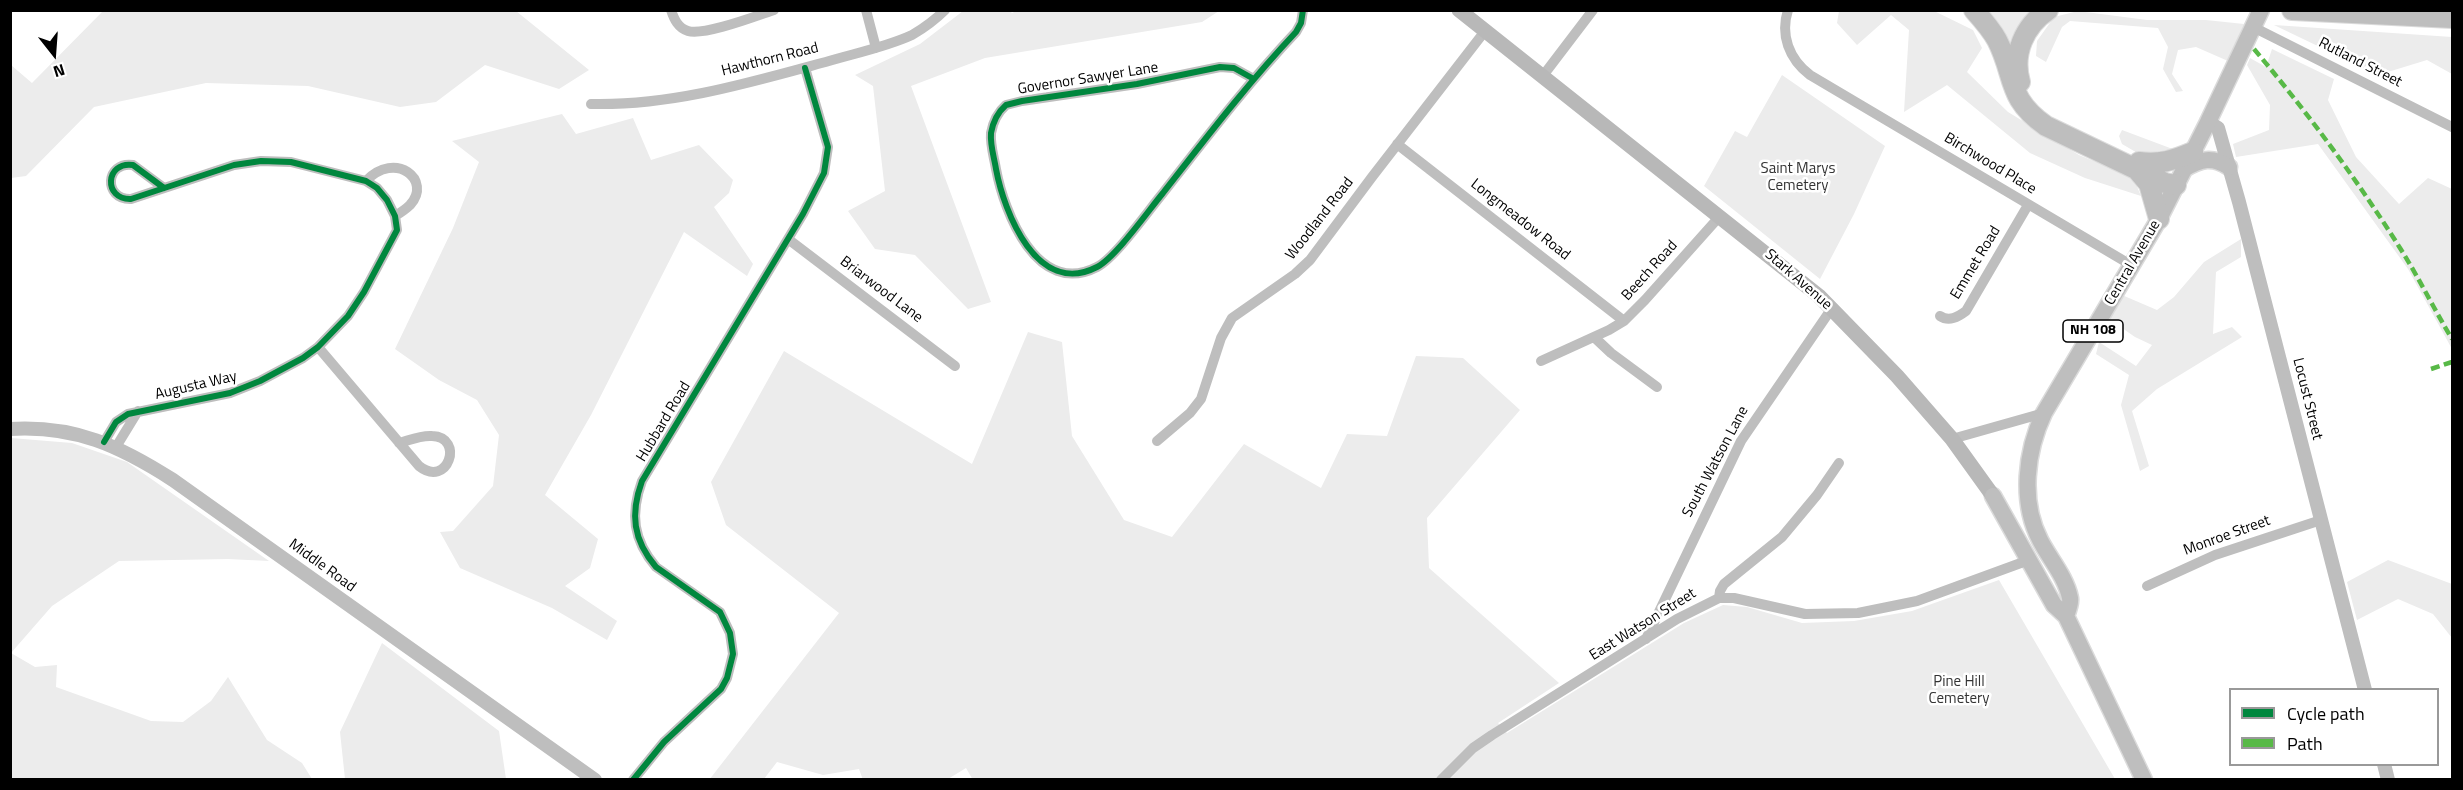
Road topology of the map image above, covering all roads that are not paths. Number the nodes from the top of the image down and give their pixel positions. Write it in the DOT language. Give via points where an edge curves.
graph roads {
  1 [pos="671,10"];
  2 [pos="774,10"];
  3 [pos="866,10"];
  4 [pos="945,10"];
  5 [pos="1303,10"];
  6 [pos="1459,10"];
  7 [pos="1593,10"];
  8 [pos="1788,10"];
  9 [pos="1974,10"];
  10 [pos="2048,10"];
  11 [pos="2261,10"];
  12 [pos="2292,10"];
  13 [pos="2452,18"];
  14 [pos="2253,27"];
  15 [pos="1485,32"];
  16 [pos="876,48"];
  17 [pos="805,68"];
  18 [pos="1542,77"];
  19 [pos="1252,78"];
  20 [pos="591,104"];
  21 [pos="2208,122"];
  22 [pos="2452,127"];
  23 [pos="1397,144"];
  24 [pos="2138,166"];
  25 [pos="2229,167"];
  26 [pos="2185,169"];
  27 [pos="366,181"];
  28 [pos="164,188"];
  29 [pos="2028,205"];
  30 [pos="395,216"];
  31 [pos="1720,216"];
  32 [pos="2158,219"];
  33 [pos="788,239"];
  34 [pos="2131,266"];
  35 [pos="1832,308"];
  36 [pos="1940,316"];
  37 [pos="1624,321"];
  38 [pos="1594,337"];
  39 [pos="318,347"];
  40 [pos="1541,361"];
  41 [pos="955,366"];
  42 [pos="1657,387"];
  43 [pos="2044,413"];
  44 [pos="10,429"];
  45 [pos="1952,439"];
  46 [pos="1157,441"];
  47 [pos="399,443"];
  48 [pos="110,444"];
  49 [pos="1839,463"];
  50 [pos="1993,496"];
  51 [pos="2321,520"];
  52 [pos="2049,556"];
  53 [pos="2029,560"];
  54 [pos="2147,586"];
  55 [pos="1719,598"];
  56 [pos="2066,616"];
  57 [pos="1645,640"];
  58 [pos="2364,688"];
  59 [pos="595,780"];
  60 [pos="633,780"];
  61 [pos="1441,780"];
  62 [pos="2144,780"];
  1 -- 2 [label="street" via="683,29 697,32"];
  3 -- 16 [label="street"];
  4 -- 16 [label="street, Hawthorn Road" via="919,31"];
  5 -- 19 [label="street, Governor Sawyer Lane" via="1296,32"];
  6 -- 15 [label="main road, Stark Avenue"];
  7 -- 18 [label="street"];
  8 -- 29 [label="street, Birchwood Place" via="1785,36 1802,69"];
  9 -- 24 [label="highway" via="1997,39 2019,102 2031,116"];
  10 -- 24 [label="highway" via="2030,27 2019,51 2019,78 2025,95 2051,119"];
  11 -- 14 [label="main road, Central Avenue / NH 108"];
  12 -- 13 [label="highway"];
  14 -- 21 [label="main road, Central Avenue / NH 108"];
  14 -- 22 [label="street, Rutland Street"];
  15 -- 18 [label="main road, Stark Avenue"];
  15 -- 23 [label="street, Woodland Road"];
  16 -- 17 [label="street, Hawthorn Road"];
  17 -- 20 [label="street, Hawthorn Road" via="704,92 617,105"];
  17 -- 33 [label="street, Hubbard Road" via="825,136 827,159 819,184"];
  18 -- 31 [label="main road, Stark Avenue"];
  19 -- 19 [label="street, Governor Sawyer Lane" via="1145,215 1099,266 1079,273 1056,269 1025,245 1006,207 991,145 994,124 1006,105 1220,67 1234,68"];
  21 -- 25 [label="street, Locust Street" via="2218,128"];
  21 -- 26 [label="main road, Central Avenue / NH 108"];
  23 -- 37 [label="street, Longmeadow Road"];
  23 -- 46 [label="street, Woodland Road" via="1303,269 1232,318 1221,338 1201,399 1191,413"];
  24 -- 26 [label="highway" via="2171,162"];
  24 -- 26 [label="highway" via="2170,177"];
  24 -- 32 [label="highway" via="2149,184"];
  25 -- 26 [label="main road" via="2208,159"];
  25 -- 51 [label="street, Locust Street"];
  26 -- 32 [label="main road, Central Avenue / NH 108"];
  27 -- 28 [label="street" via="297,163 261,161 234,165"];
  27 -- 30 [label="street" via="387,200"];
  27 -- 30 [label="street" via="392,166 411,174 416,183 415,198"];
  28 -- 28 [label="street" via="133,165 117,168 111,177 111,189 125,199"];
  29 -- 34 [label="street, Birchwood Place"];
  29 -- 36 [label="street, Emmet Road" via="1966,311 1952,319"];
  30 -- 39 [label="street, Augusta Way" via="397,230 364,292 348,316"];
  31 -- 35 [label="main road, Stark Avenue"];
  31 -- 37 [label="street, Beech Road"];
  32 -- 34 [label="main road, Central Avenue / NH 108"];
  33 -- 41 [label="street, Briarwood Lane"];
  33 -- 60 [label="street, Hubbard Road" via="642,481 635,501 635,522 649,558 720,612 730,633 733,654 721,689 675,732"];
  34 -- 43 [label="main road, Central Avenue / NH 108"];
  35 -- 45 [label="main road, Stark Avenue"];
  35 -- 57 [label="street, South Watson Lane" via="1741,441"];
  37 -- 38 [label="street, Beech Road"];
  38 -- 40 [label="street, Beech Road"];
  38 -- 42 [label="street"];
  39 -- 47 [label="street"];
  39 -- 48 [label="street, Augusta Way" via="288,367 230,393 138,411"];
  43 -- 45 [label="street"];
  43 -- 52 [label="main road, Central Avenue / NH 108" via="2031,447 2028,485 2038,537"];
  44 -- 48 [label="street, Middle Road" via="71,432"];
  45 -- 50 [label="main road, Stark Avenue"];
  47 -- 47 [label="street" via="438,436 448,444 449,461 441,470 429,472"];
  48 -- 59 [label="street, Middle Road" via="173,480"];
  49 -- 55 [label="street" via="1782,537 1724,584"];
  50 -- 53 [label="main road, Stark Avenue"];
  51 -- 54 [label="street, Monroe Street" via="2215,555"];
  51 -- 58 [label="street, Locust Street"];
  52 -- 53 [label="main road"];
  52 -- 56 [label="main road, Central Avenue / NH 108" via="2070,599"];
  53 -- 55 [label="street, East Watson Street" via="1917,601 1858,613 1805,614"];
  53 -- 56 [label="main road, Stark Avenue" via="2054,605"];
  55 -- 57 [label="street, East Watson Street"];
  56 -- 62 [label="main road, Central Avenue / NH 108"];
  57 -- 61 [label="street, East Watson Street" via="1473,748"];
}
